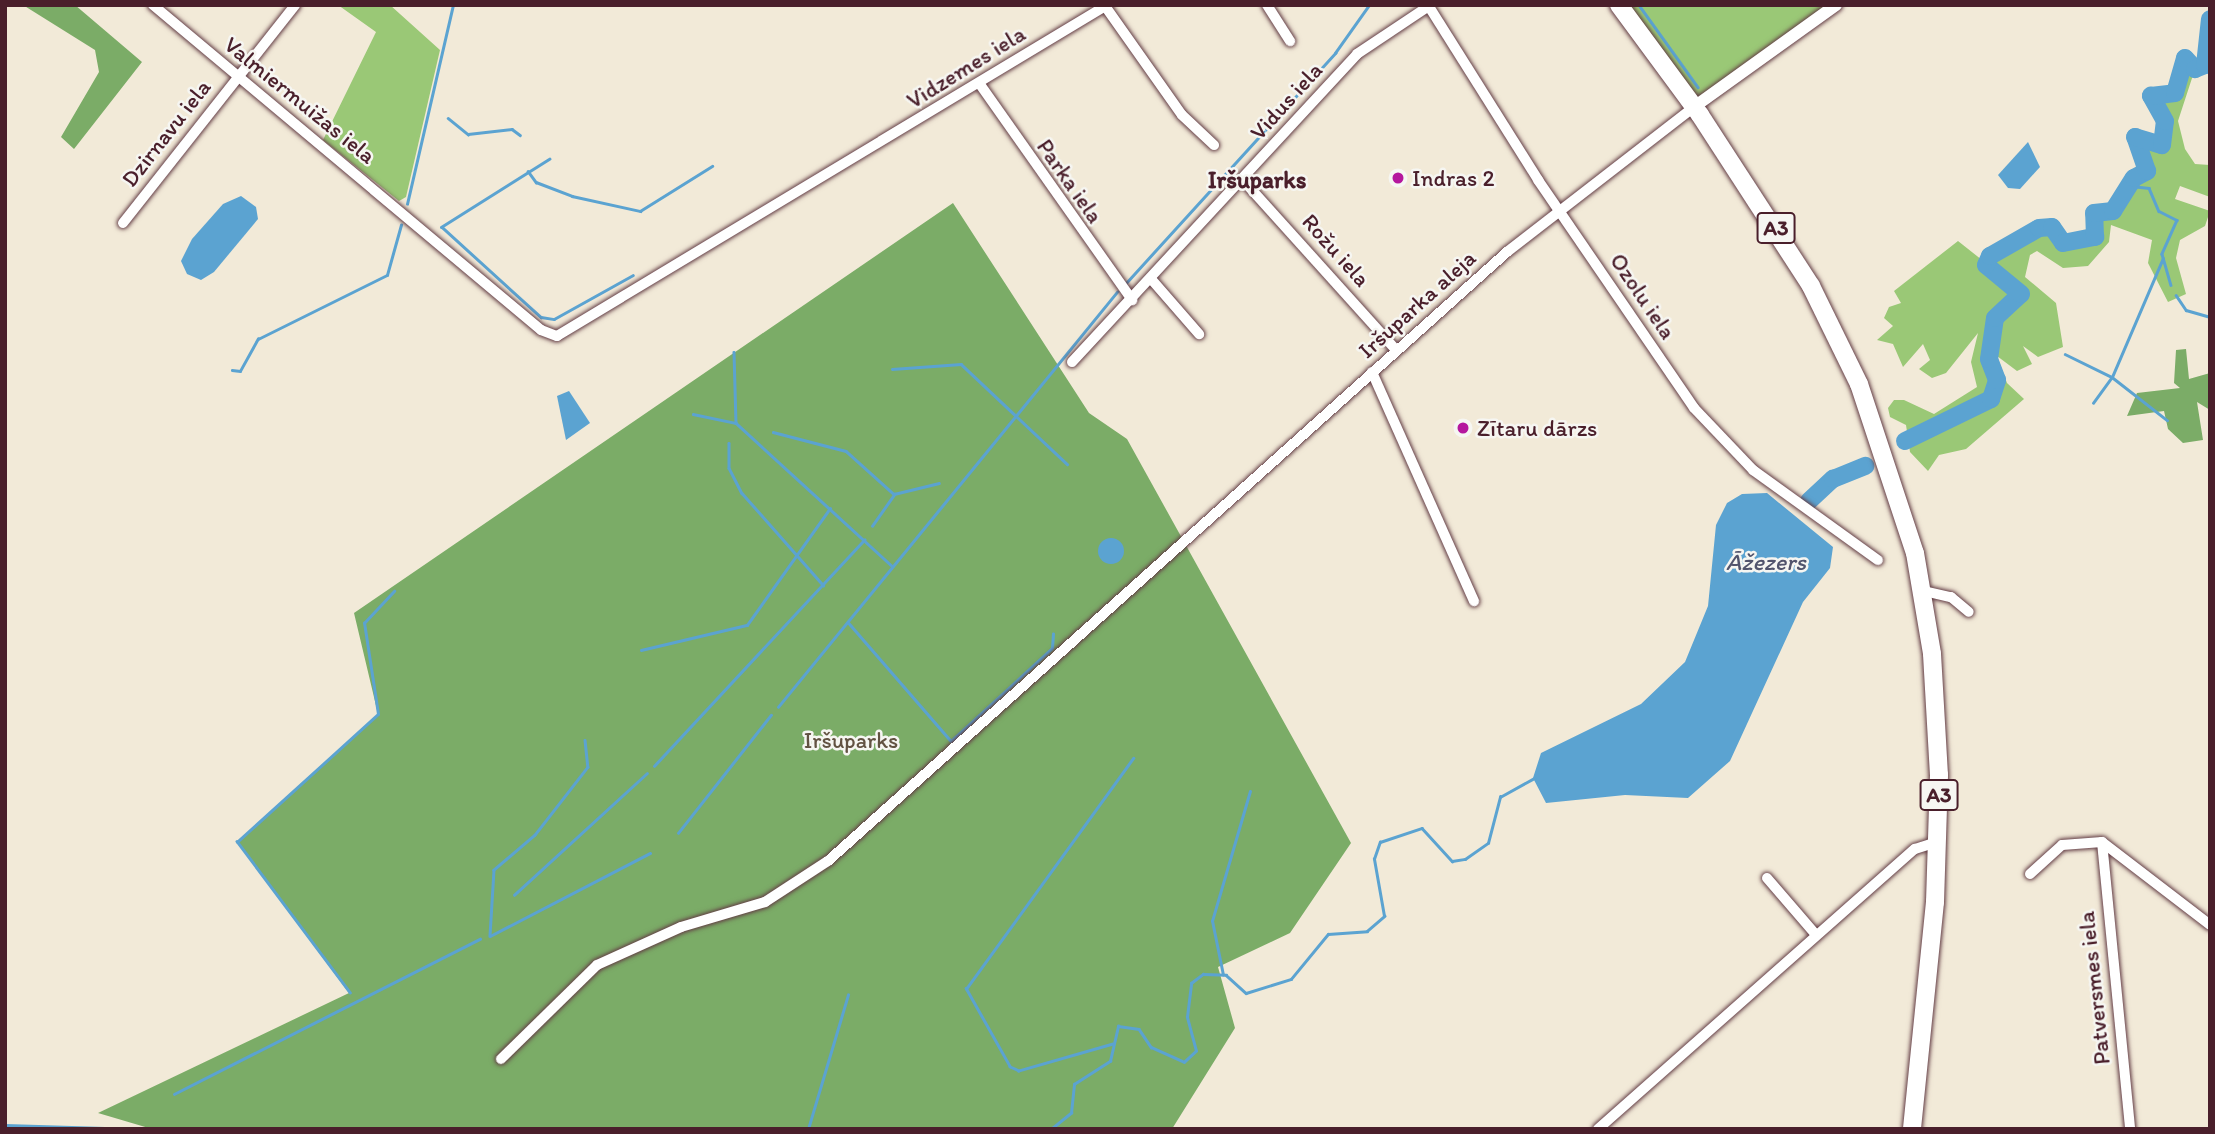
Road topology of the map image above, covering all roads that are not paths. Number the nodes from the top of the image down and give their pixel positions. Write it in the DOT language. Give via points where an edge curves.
graph roads {
  1 [pos="153,5"];
  2 [pos="295,5"];
  3 [pos="1267,5"];
  4 [pos="1619,5"];
  5 [pos="1836,5"];
  6 [pos="1106,6"];
  7 [pos="1429,6"];
  8 [pos="1290,41"];
  9 [pos="235,76"];
  10 [pos="979,83"];
  11 [pos="1694,107"];
  12 [pos="884,144"];
  13 [pos="1214,145"];
  14 [pos="1243,180"];
  15 [pos="1558,209"];
  16 [pos="124,223"];
  17 [pos="1152,280"];
  18 [pos="1132,300"];
  19 [pos="1199,334"];
  20 [pos="1396,350"];
  21 [pos="1072,362"];
  22 [pos="1371,372"];
  23 [pos="1878,560"];
  24 [pos="1924,592"];
  25 [pos="1474,601"];
  26 [pos="1969,612"];
  27 [pos="1937,842"];
  28 [pos="2102,842"];
  29 [pos="2030,874"];
  30 [pos="1767,878"];
  31 [pos="2210,925"];
  32 [pos="1816,935"];
  33 [pos="501,1059"];
  34 [pos="1598,1129"];
  35 [pos="1912,1129"];
  36 [pos="2130,1129"];
  1 -- 9 [label="street, Valmiermuižas iela"];
  2 -- 9 [label="street, Dzirnavu iela"];
  3 -- 8 [label="street"];
  4 -- 11 [label="highway, A3"];
  5 -- 11 [label="street"];
  6 -- 10 [label="street, Vidzemes iela"];
  6 -- 13 [label="street" via="1182,115"];
  7 -- 14 [label="street, Vidus iela" via="1357,54"];
  7 -- 15 [label="street, Ozolu iela"];
  9 -- 12 [label="street, Valmiermuižas iela" via="422,225 541,330 557,336"];
  9 -- 16 [label="street, Dzirnavu iela"];
  10 -- 12 [label="street, Vidzemes iela"];
  10 -- 18 [label="street, Parka iela"];
  11 -- 15 [label="street, Iršuparka aleja"];
  11 -- 24 [label="highway, A3" via="1811,286 1887,458"];
  14 -- 17 [label="street, Vidus iela"];
  14 -- 20 [label="street, Rožu iela"];
  15 -- 20 [label="street, Iršuparka aleja"];
  15 -- 23 [label="street, Ozolu iela" via="1694,408 1753,470"];
  17 -- 18 [label="street, Vidus iela"];
  17 -- 19 [label="street"];
  18 -- 21 [label="street, Vidus iela"];
  20 -- 22 [label="street, Iršuparka aleja"];
  22 -- 25 [label="street"];
  22 -- 33 [label="street, Iršuparka aleja" via="828,861 765,902 681,928 597,965"];
  24 -- 26 [label="street" via="1951,597"];
  24 -- 27 [label="highway, A3" via="1938,761"];
  27 -- 32 [label="street" via="1915,849"];
  27 -- 35 [label="highway, A3"];
  28 -- 29 [label="street" via="2062,845"];
  28 -- 31 [label="street"];
  28 -- 36 [label="street, Patversmes iela"];
  30 -- 32 [label="street"];
  32 -- 34 [label="street"];
}
